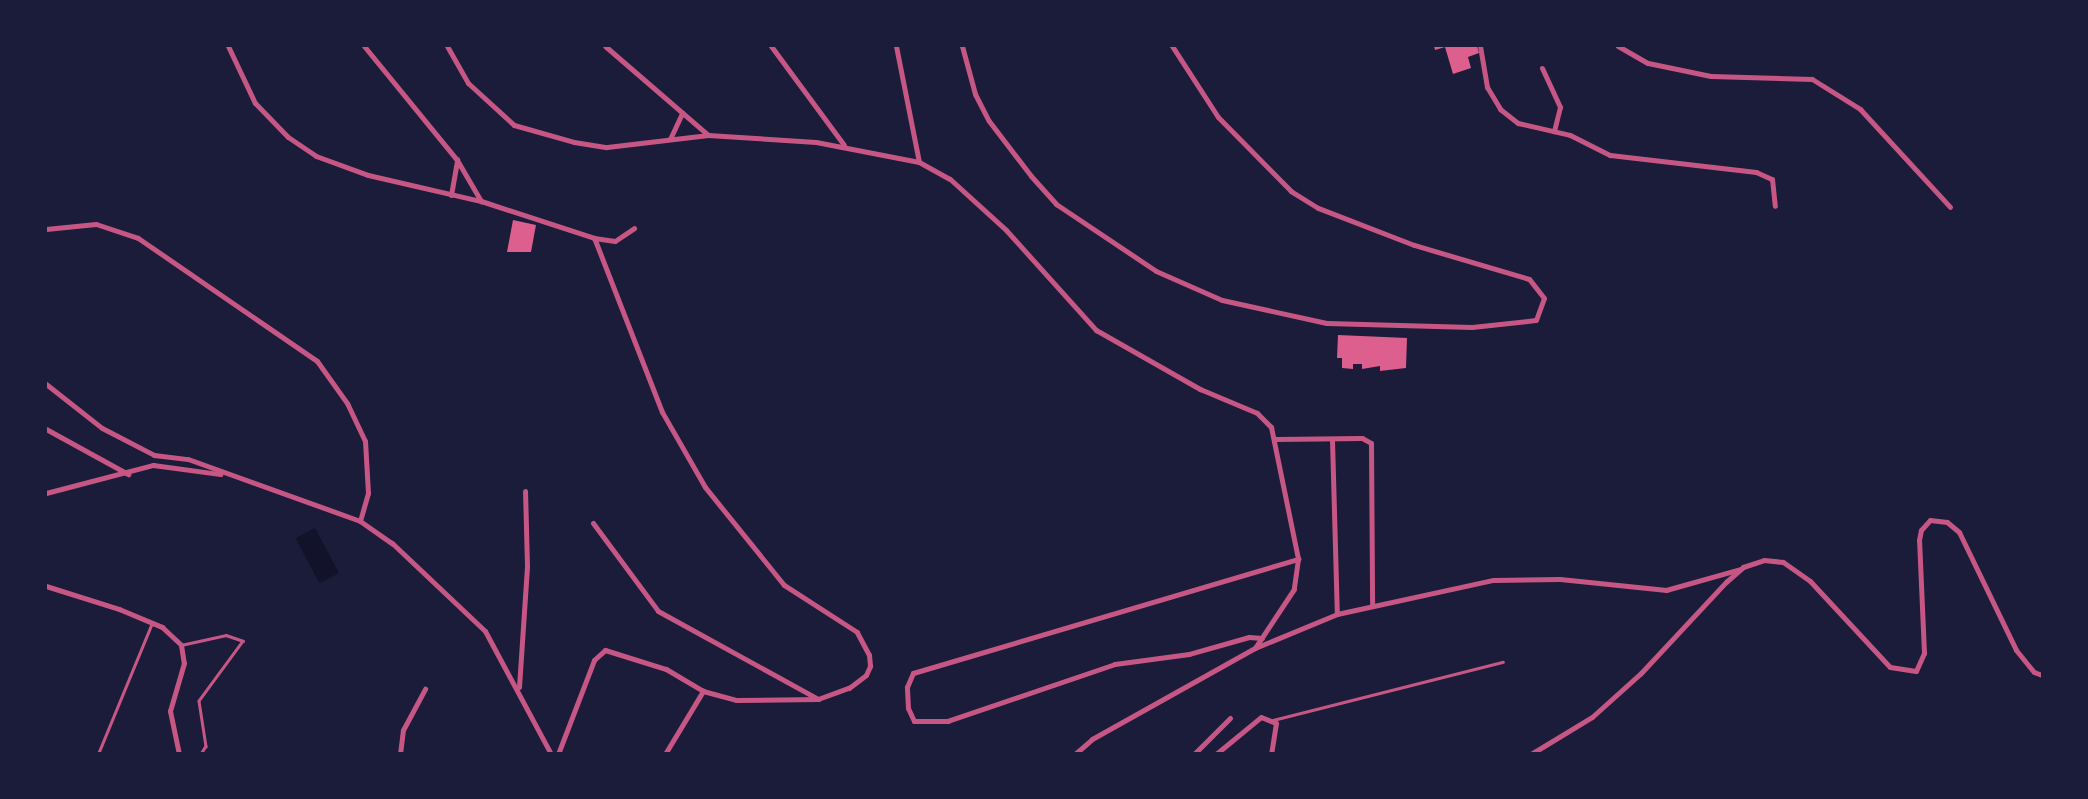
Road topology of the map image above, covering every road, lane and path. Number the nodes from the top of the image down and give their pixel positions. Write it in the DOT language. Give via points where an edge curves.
graph roads {
  1 [pos="228,46"];
  2 [pos="364,46"];
  3 [pos="447,46"];
  4 [pos="605,46"];
  5 [pos="771,46"];
  6 [pos="896,46"];
  7 [pos="962,46"];
  8 [pos="1172,46"];
  9 [pos="1480,46"];
  10 [pos="1618,46"];
  11 [pos="1542,68"];
  12 [pos="682,113"];
  13 [pos="1554,131"];
  14 [pos="708,135"];
  15 [pos="670,139"];
  16 [pos="844,145"];
  17 [pos="457,160"];
  18 [pos="919,162"];
  19 [pos="452,195"];
  20 [pos="481,201"];
  21 [pos="1775,206"];
  22 [pos="1950,207"];
  23 [pos="634,228"];
  24 [pos="46,229"];
  25 [pos="594,238"];
  26 [pos="46,384"];
  27 [pos="46,429"];
  28 [pos="1276,439"];
  29 [pos="1332,440"];
  30 [pos="154,455"];
  31 [pos="153,466"];
  32 [pos="128,474"];
  33 [pos="221,474"];
  34 [pos="525,491"];
  35 [pos="46,493"];
  36 [pos="360,520"];
  37 [pos="593,523"];
  38 [pos="1298,559"];
  39 [pos="1743,568"];
  40 [pos="46,586"];
  41 [pos="1372,605"];
  42 [pos="1337,614"];
  43 [pos="152,623"];
  44 [pos="1262,638"];
  45 [pos="181,645"];
  46 [pos="1255,648"];
  47 [pos="1503,662"];
  48 [pos="2042,675"];
  49 [pos="519,687"];
  50 [pos="425,689"];
  51 [pos="703,691"];
  52 [pos="818,699"];
  53 [pos="1230,718"];
  54 [pos="1273,720"];
  55 [pos="98,754"];
  56 [pos="179,754"];
  57 [pos="201,754"];
  58 [pos="400,754"];
  59 [pos="551,754"];
  60 [pos="558,754"];
  61 [pos="665,754"];
  62 [pos="1075,754"];
  63 [pos="1194,754"];
  64 [pos="1216,754"];
  65 [pos="1271,754"];
  66 [pos="1531,754"];
  1 -- 19 [label="street" via="255,103 302,149 352,171"];
  2 -- 17 [label="street"];
  3 -- 15 [label="street" via="468,83 514,125 607,147"];
  4 -- 12 [label="street"];
  5 -- 16 [label="street"];
  6 -- 18 [label="street"];
  7 -- 8 [label="street" via="975,94 989,121 1031,176 1056,204 1156,271 1222,300 1327,323 1472,327 1536,320 1544,298 1529,279 1414,245 1318,208 1291,191 1218,117"];
  9 -- 13 [label="street" via="1488,87 1500,109 1518,123"];
  10 -- 22 [label="street" via="1648,63 1710,76 1812,79 1860,109"];
  11 -- 13 [label="street" via="1560,107"];
  12 -- 14 [label="street"];
  12 -- 15 [label="street"];
  13 -- 21 [label="street" via="1610,155 1756,172 1772,179"];
  14 -- 15 [label="street"];
  14 -- 16 [label="street"];
  16 -- 18 [label="street"];
  17 -- 19 [label="street"];
  17 -- 20 [label="street"];
  18 -- 28 [label="street" via="950,179 990,214 1104,335 1200,389 1256,413"];
  19 -- 20 [label="street"];
  20 -- 25 [label="street"];
  23 -- 25 [label="street" via="615,241"];
  24 -- 36 [label="street" via="96,224 138,238 317,360 358,424 370,467"];
  25 -- 52 [label="street" via="662,412 705,487 784,585 846,623 864,643 869,655 866,675 849,688"];
  26 -- 30 [label="street" via="102,428"];
  27 -- 32 [label="street"];
  28 -- 29 [label="street"];
  28 -- 38 [label="street"];
  29 -- 41 [label="street" via="1366,438 1373,447"];
  29 -- 42 [label="street"];
  30 -- 31 [label="street"];
  30 -- 33 [label="street" via="188,459"];
  31 -- 32 [label="street"];
  31 -- 33 [label="street"];
  32 -- 35 [label="street"];
  33 -- 36 [label="street"];
  34 -- 49 [label="street" via="527,566"];
  36 -- 49 [label="street" via="438,583 485,631"];
  37 -- 52 [label="street" via="658,611"];
  38 -- 44 [label="street" via="1294,589"];
  38 -- 44 [label="street" via="913,673 907,687 908,708 914,721 948,721 1115,664"];
  39 -- 41 [label="street" via="1666,590 1560,579 1493,580"];
  39 -- 48 [label="street" via="1764,560 1791,566 1827,597 1878,658 1910,674 1921,667 1924,653 1921,530 1930,520 1947,522 1963,538 2016,650"];
  39 -- 66 [label="street" via="1619,695 1576,729"];
  40 -- 43 [label="street" via="83,595"];
  41 -- 42 [label="street"];
  42 -- 46 [label="street"];
  43 -- 45 [label="street"];
  43 -- 55 [label="lane"];
  44 -- 46 [label="street"];
  45 -- 56 [label="street" via="184,663 170,711"];
  45 -- 57 [label="lane" via="216,635 233,635 243,641 199,702 206,746"];
  46 -- 62 [label="street" via="1092,739"];
  47 -- 54 [label="lane"];
  49 -- 59 [label="street"];
  50 -- 58 [label="street" via="403,730"];
  51 -- 52 [label="street" via="736,700"];
  51 -- 60 [label="street" via="666,669 619,652 601,651 580,691"];
  51 -- 61 [label="street"];
  53 -- 63 [label="street"];
  54 -- 64 [label="street" via="1261,717 1251,721"];
  54 -- 65 [label="street" via="1277,730"];
}
